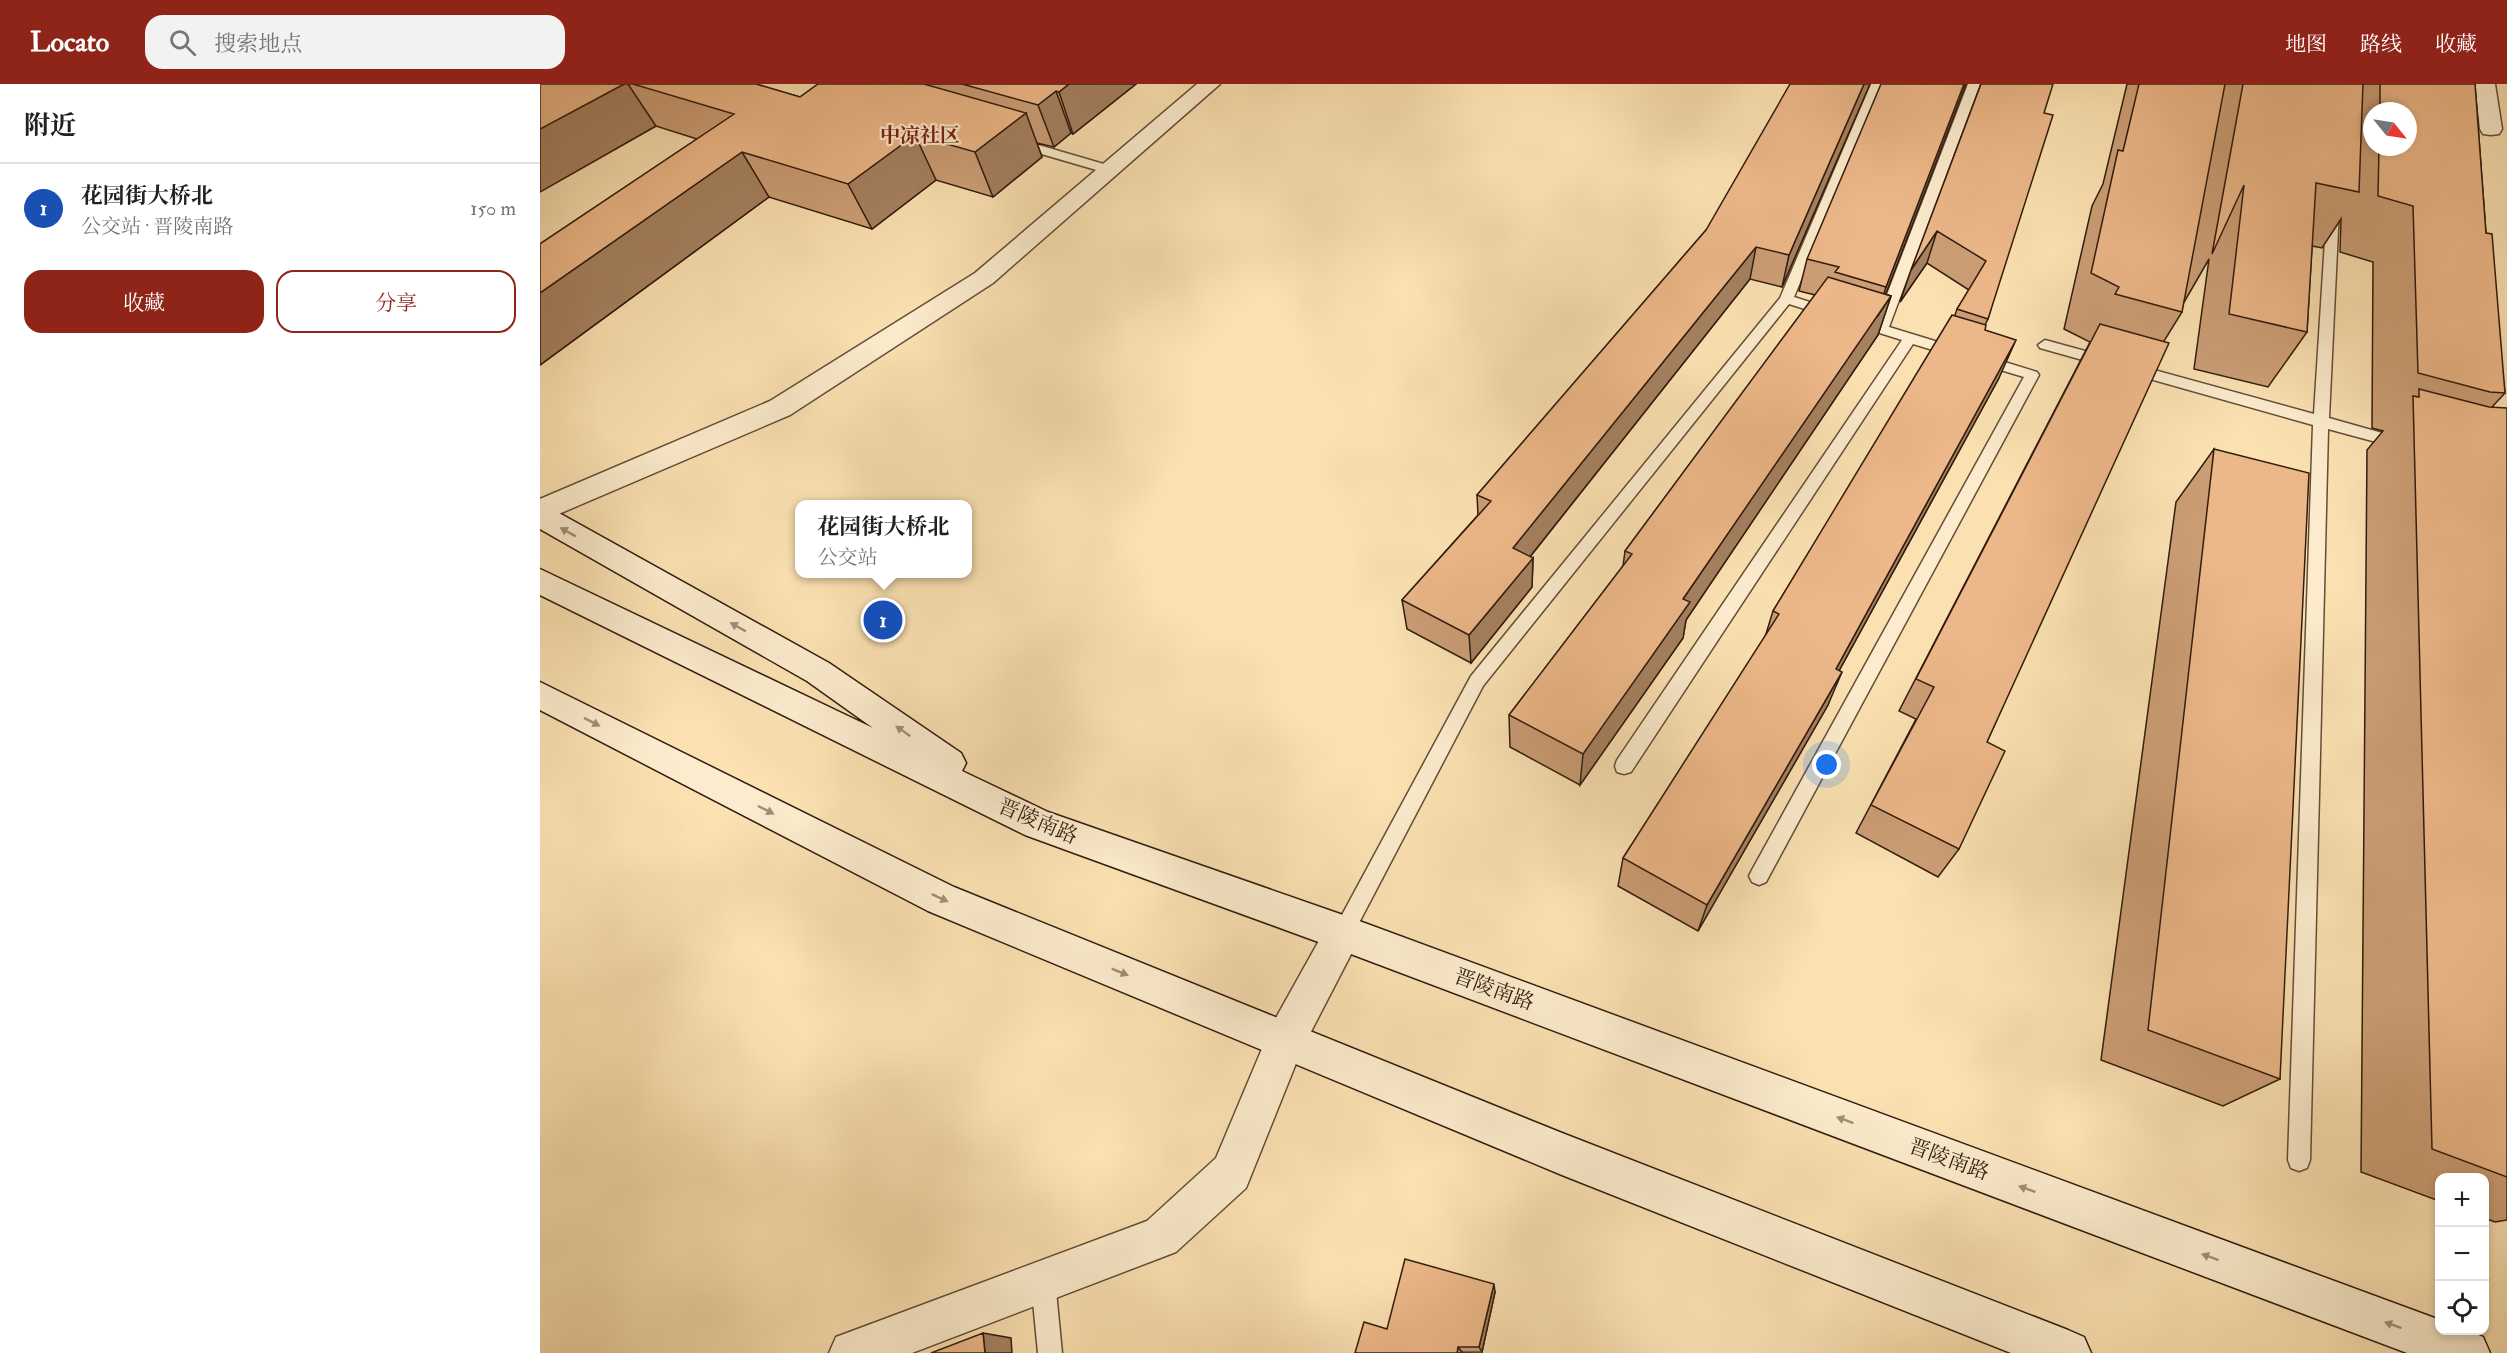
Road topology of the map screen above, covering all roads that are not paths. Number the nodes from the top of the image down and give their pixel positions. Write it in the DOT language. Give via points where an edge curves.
graph roads {
  1 [pos="1210,84"];
  2 [pos="1877,84"];
  3 [pos="1974,84"];
  4 [pos="2485,84"];
  5 [pos="2491,129"];
  6 [pos="1006,140"];
  7 [pos="1110,170"];
  8 [pos="2334,189"];
  9 [pos="1786,299"];
  10 [pos="1881,329"];
  11 [pos="1910,338"];
  12 [pos="2045,345"];
  13 [pos="2321,422"];
  14 [pos="2418,448"];
  15 [pos="540,511"];
  16 [pos="540,516"];
  17 [pos="540,581"];
  18 [pos="541,696"];
  19 [pos="1624,766"];
  20 [pos="1037,824"];
  21 [pos="1759,876"];
  22 [pos="1343,933"];
  23 [pos="1286,1039"];
  24 [pos="2299,1160"];
  25 [pos="1043,1281"];
  26 [pos="852,1353"];
  27 [pos="1050,1353"];
  28 [pos="2068,1353"];
  29 [pos="2467,1353"];
  1 -- 7 [label="main road"];
  2 -- 9 [label="lane"];
  3 -- 10 [label="lane"];
  4 -- 5 [label="main road"];
  6 -- 7 [label="lane"];
  7 -- 15 [label="main road" via="984,278 780,408"];
  8 -- 13 [label="lane"];
  9 -- 10 [label="lane"];
  9 -- 22 [label="lane" via="1478,681"];
  10 -- 11 [label="lane"];
  11 -- 19 [label="lane"];
  11 -- 21 [label="lane" via="2032,375"];
  12 -- 13 [label="lane" via="2158,370"];
  13 -- 14 [label="lane"];
  13 -- 24 [label="lane"];
  20 -- 16 [label="main road, one-way" via="818,672"];
  17 -- 20 [label="main road, 晋陵南路"];
  18 -- 23 [label="main road, one-way" via="940,898"];
  20 -- 22 [label="main road, 晋陵南路"];
  22 -- 23 [label="main road"];
  29 -- 22 [label="main road, 晋陵南路, one-way"];
  23 -- 25 [label="main road" via="1231,1173 1161,1237"];
  23 -- 28 [label="main road" via="1562,1154"];
  25 -- 26 [label="main road"];
  25 -- 27 [label="lane"];
}
